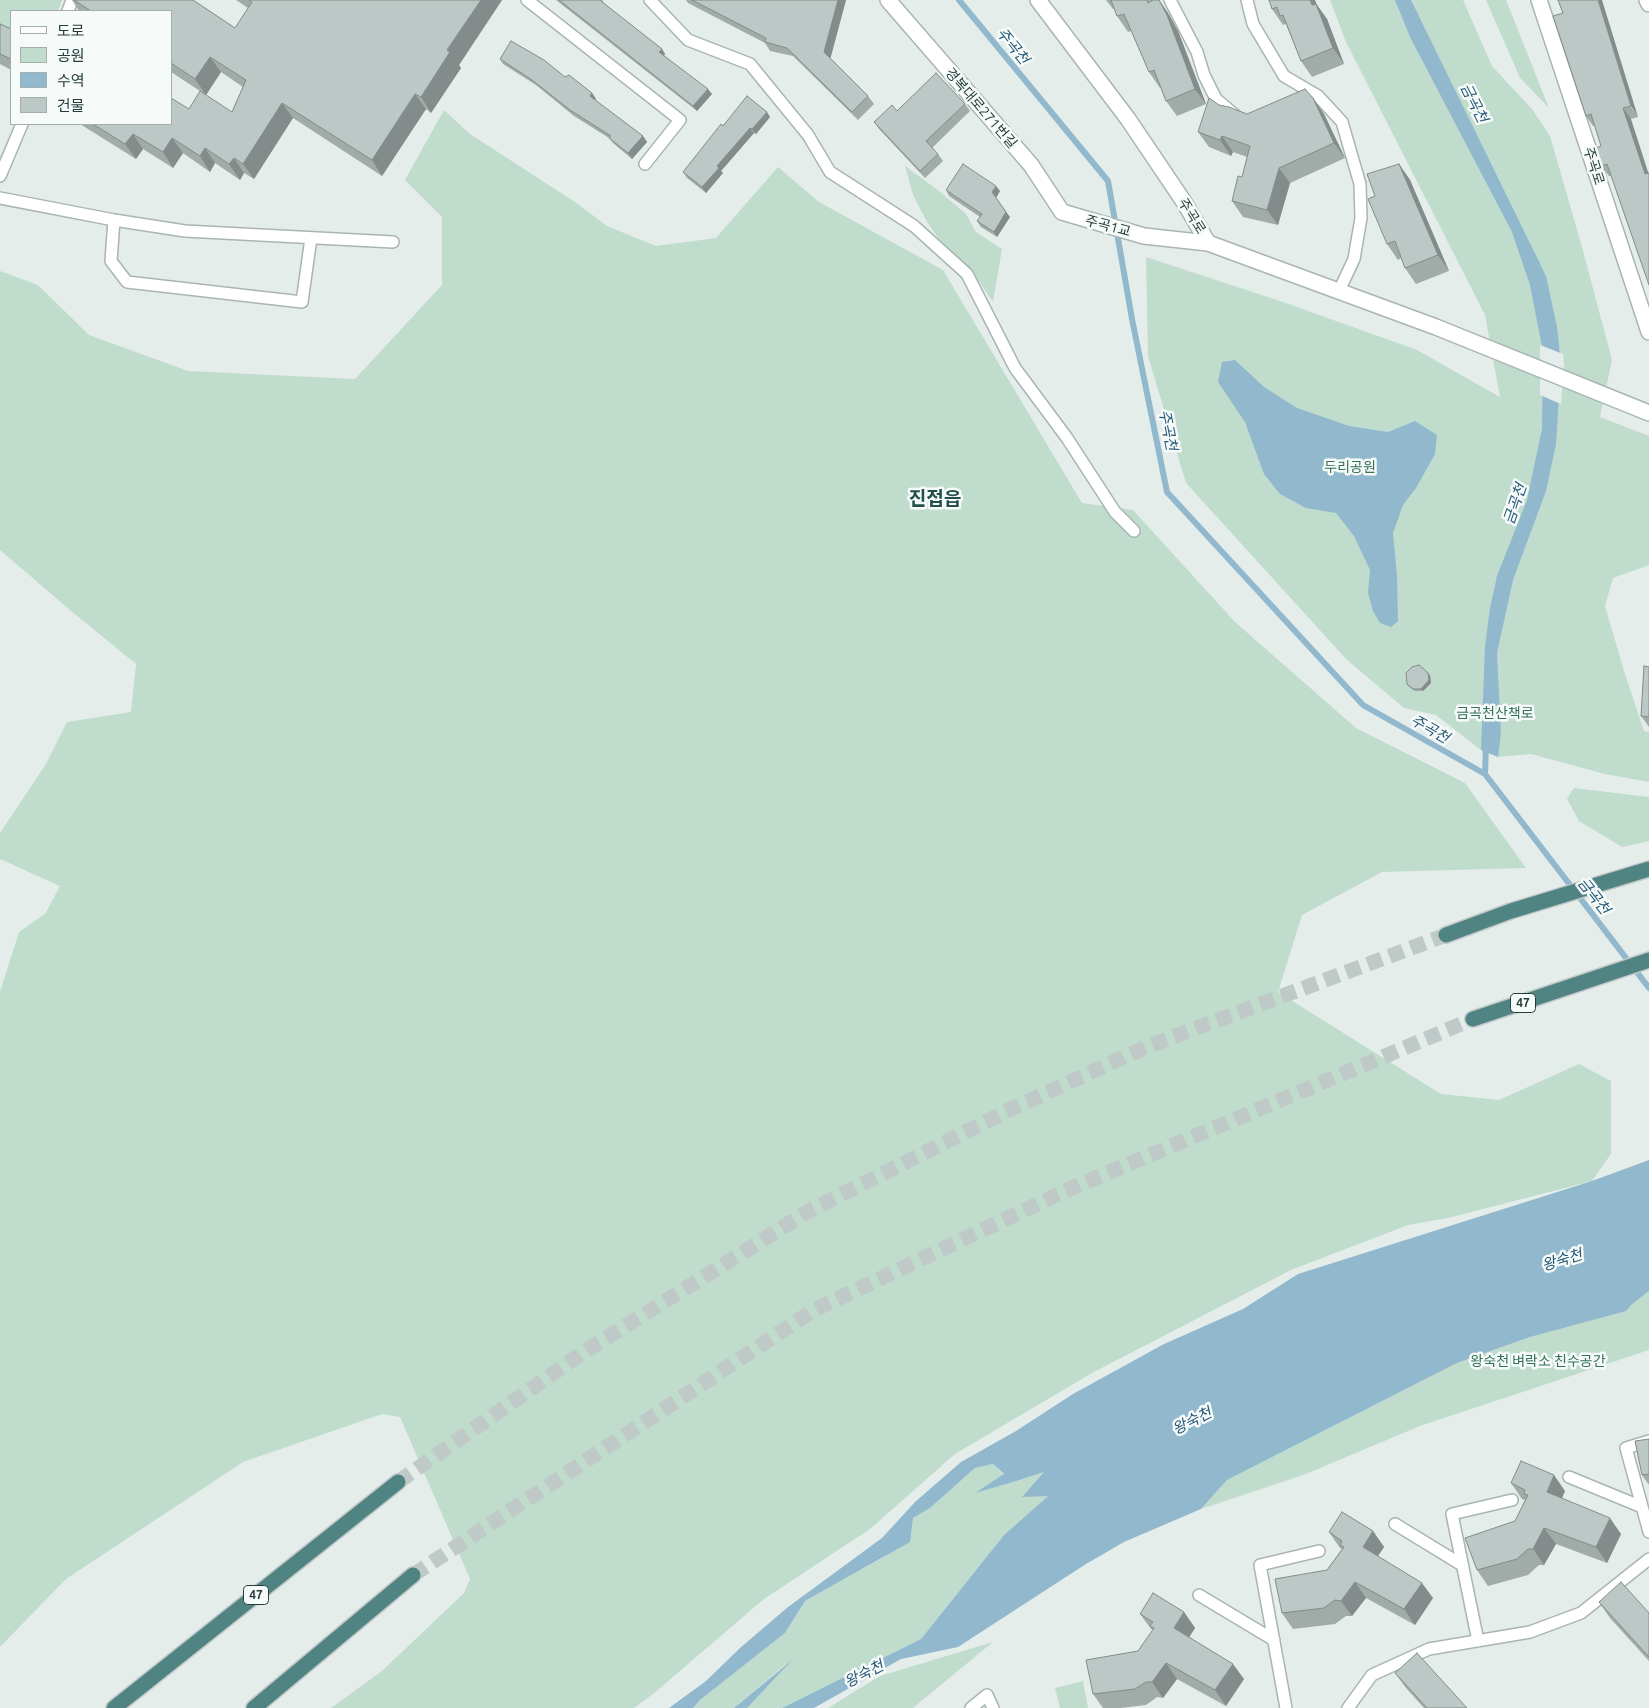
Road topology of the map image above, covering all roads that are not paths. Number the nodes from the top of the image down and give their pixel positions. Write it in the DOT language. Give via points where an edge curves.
graph roads {
  1 [pos="527,0"];
  2 [pos="650,0"];
  3 [pos="888,0"];
  4 [pos="1038,0"];
  5 [pos="1170,0"];
  6 [pos="1247,0"];
  7 [pos="1539,0"];
  8 [pos="1647,0"];
  9 [pos="1649,4"];
  10 [pos="1318,96"];
  11 [pos="1300,103"];
  12 [pos="1250,115"];
  13 [pos="22,125"];
  14 [pos="645,164"];
  15 [pos="0,176"];
  16 [pos="0,198"];
  17 [pos="1072,216"];
  18 [pos="114,220"];
  19 [pos="311,238"];
  20 [pos="393,242"];
  21 [pos="1208,243"];
  22 [pos="1339,291"];
  23 [pos="1649,332"];
  24 [pos="1649,413"];
  25 [pos="1134,531"];
  26 [pos="1649,869"];
  27 [pos="1446,935"];
  28 [pos="1649,960"];
  29 [pos="1473,1019"];
  30 [pos="1649,1441"];
  31 [pos="1569,1477"];
  32 [pos="398,1482"];
  33 [pos="1512,1500"];
  34 [pos="1642,1507"];
  35 [pos="1395,1524"];
  36 [pos="1649,1532"];
  37 [pos="1319,1551"];
  38 [pos="1649,1559"];
  39 [pos="1462,1565"];
  40 [pos="413,1576"];
  41 [pos="1199,1595"];
  42 [pos="1274,1640"];
  43 [pos="1478,1641"];
  44 [pos="114,1708"];
  45 [pos="254,1708"];
  46 [pos="971,1708"];
  47 [pos="993,1708"];
  48 [pos="1286,1708"];
  49 [pos="1348,1708"];
  1 -- 14 [label="lane" via="680,120"];
  2 -- 25 [label="lane" via="688,40 750,64 808,135 830,172 914,226 967,274 1015,368 1067,438 1115,512"];
  3 -- 17 [label="street, 경복대로271번길" via="1031,165 1056,205"];
  4 -- 21 [label="street, 주곡로" via="1128,119"];
  5 -- 12 [label="lane" via="1197,52 1216,99 1234,115"];
  6 -- 10 [label="lane" via="1253,24 1284,76"];
  7 -- 23 [label="street, 주곡로"];
  8 -- 9 [label="street"];
  10 -- 11 [label="lane"];
  10 -- 22 [label="lane" via="1342,122 1360,184 1361,218 1354,259"];
  13 -- 15 [label="lane"];
  16 -- 18 [label="lane"];
  17 -- 21 [label="street, 주곡1교" via="1144,236"];
  18 -- 19 [label="lane" via="186,231"];
  18 -- 19 [label="lane" via="111,261 127,282 302,302"];
  19 -- 20 [label="lane"];
  21 -- 22 [label="street, 주곡로"];
  22 -- 24 [label="street, 주곡로"];
  26 -- 27 [label="highway" via="1511,911"];
  28 -- 29 [label="highway, 47"];
  30 -- 34 [label="lane" via="1626,1448"];
  31 -- 34 [label="lane"];
  32 -- 44 [label="highway, 47"];
  33 -- 39 [label="lane" via="1452,1514"];
  34 -- 36 [label="lane"];
  35 -- 39 [label="lane"];
  37 -- 42 [label="lane" via="1260,1566"];
  38 -- 43 [label="lane" via="1581,1612 1530,1632"];
  39 -- 43 [label="lane"];
  40 -- 45 [label="highway"];
  41 -- 42 [label="lane"];
  42 -- 48 [label="lane"];
  43 -- 49 [label="lane" via="1429,1649 1372,1675"];
  46 -- 47 [label="lane" via="987,1695"];
}
